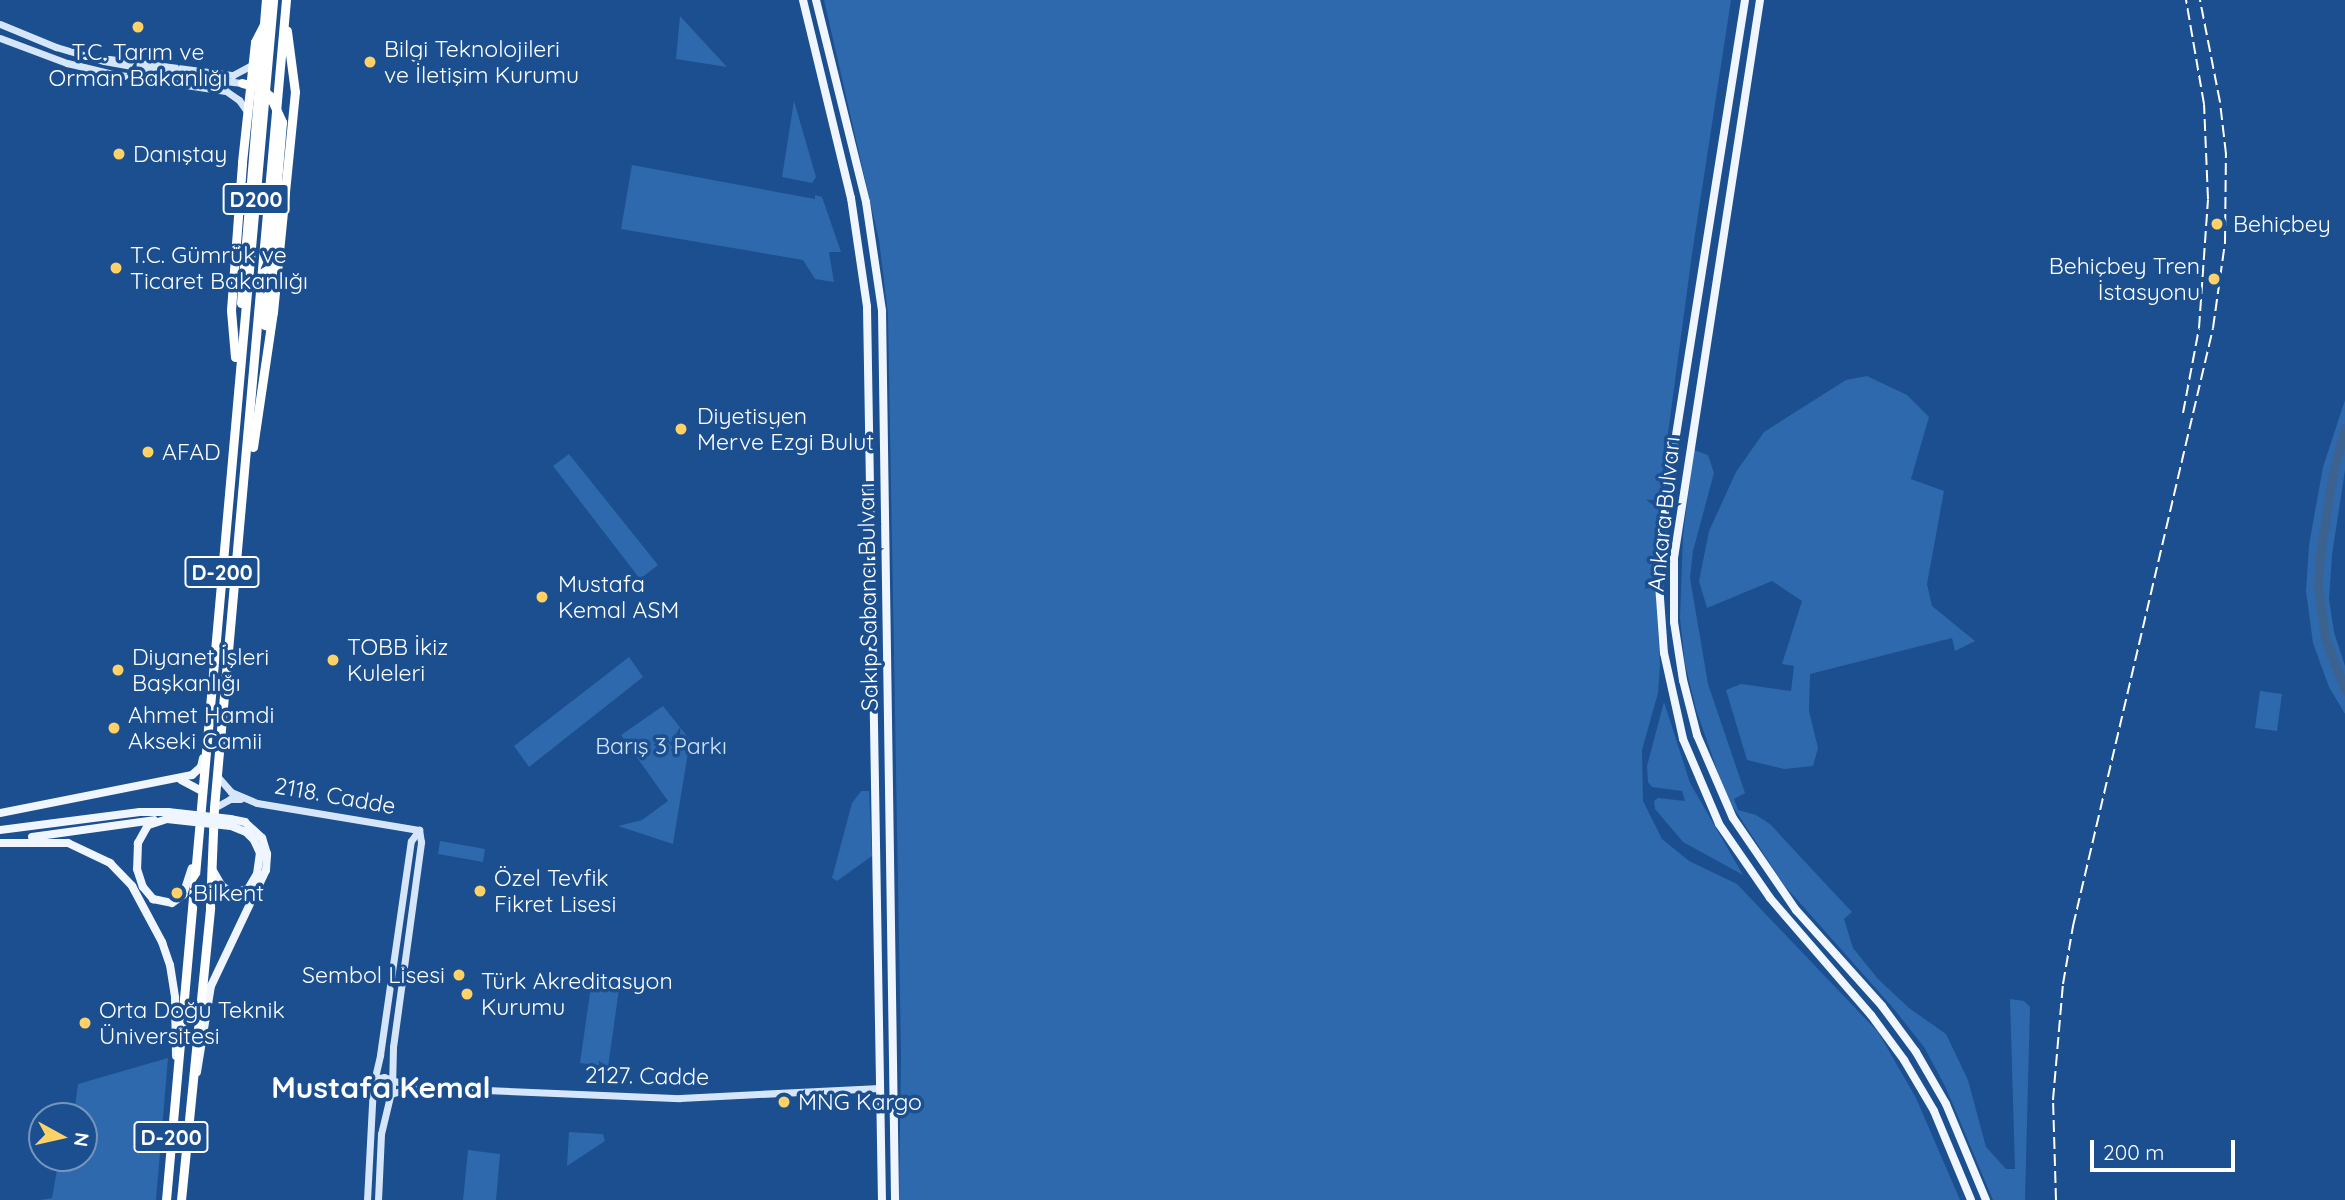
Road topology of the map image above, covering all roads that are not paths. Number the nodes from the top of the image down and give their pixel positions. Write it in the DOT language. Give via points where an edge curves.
graph roads {
  1 [pos="265,0"];
  2 [pos="273,0"];
  3 [pos="286,0"];
  4 [pos="803,0"];
  5 [pos="816,0"];
  6 [pos="1745,0"];
  7 [pos="1760,0"];
  8 [pos="285,18"];
  9 [pos="0,24"];
  10 [pos="263,26"];
  11 [pos="0,38"];
  12 [pos="95,58"];
  13 [pos="252,65"];
  14 [pos="233,75"];
  15 [pos="242,83"];
  16 [pos="226,91"];
  17 [pos="247,113"];
  18 [pos="244,318"];
  19 [pos="262,375"];
  20 [pos="236,399"];
  21 [pos="246,469"];
  22 [pos="237,558"];
  23 [pos="206,745"];
  24 [pos="218,777"];
  25 [pos="178,779"];
  26 [pos="202,790"];
  27 [pos="244,799"];
  28 [pos="214,808"];
  29 [pos="0,813"];
  30 [pos="168,816"];
  31 [pos="231,823"];
  32 [pos="0,830"];
  33 [pos="419,830"];
  34 [pos="0,842"];
  35 [pos="197,845"];
  36 [pos="210,862"];
  37 [pos="412,911"];
  38 [pos="400,913"];
  39 [pos="406,952"];
  40 [pos="395,953"];
  41 [pos="177,1074"];
  42 [pos="374,1079"];
  43 [pos="392,1079"];
  44 [pos="413,1087"];
  45 [pos="880,1088"];
  46 [pos="192,1091"];
  47 [pos="373,1092"];
  48 [pos="390,1094"];
  49 [pos="166,1200"];
  50 [pos="181,1200"];
  51 [pos="367,1200"];
  52 [pos="377,1200"];
  53 [pos="882,1200"];
  54 [pos="895,1200"];
  55 [pos="1971,1200"];
  56 [pos="1986,1200"];
  1 -- 10 [label="highway"];
  2 -- 18 [label="highway, D200"];
  3 -- 8 [label="highway, D200"];
  4 -- 45 [label="main road, Sakıp Sabancı Bulvarı" via="851,198 867,307"];
  5 -- 54 [label="main road, Sakıp Sabancı Bulvarı" via="866,202 882,311"];
  6 -- 55 [label="main road, Ankara Bulvarı" via="1666,498 1659,584 1664,653 1684,739 1719,824 1770,898 1904,1060 1934,1111"];
  7 -- 56 [label="main road, Ankara Bulvarı" via="1674,558 1674,622 1683,680 1697,734 1732,818 1796,910 1882,1006 1916,1052 1946,1104"];
  8 -- 19 [label="highway" via="295,92 273,312"];
  8 -- 21 [label="highway, D200"];
  9 -- 12 [label="street"];
  10 -- 13 [label="highway"];
  10 -- 18 [label="highway" via="241,289"];
  11 -- 16 [label="street" via="113,74"];
  12 -- 14 [label="street"];
  12 -- 15 [label="street, bridge" via="139,70"];
  13 -- 14 [label="street"];
  13 -- 17 [label="highway"];
  14 -- 16 [label="street" via="234,83"];
  15 -- 19 [label="highway, bridge" via="270,96 282,122"];
  16 -- 17 [label="street"];
  17 -- 20 [label="highway" via="231,310"];
  18 -- 20 [label="highway, D200"];
  19 -- 21 [label="highway" via="257,427"];
  20 -- 23 [label="highway, D-200"];
  21 -- 22 [label="highway, D200"];
  22 -- 24 [label="highway, D-200"];
  23 -- 25 [label="main road" via="201,767"];
  23 -- 26 [label="highway, D-200"];
  24 -- 27 [label="street"];
  24 -- 28 [label="highway, D-200"];
  25 -- 26 [label="main road"];
  25 -- 29 [label="main road"];
  26 -- 35 [label="highway, D-200"];
  27 -- 28 [label="street" via="230,799"];
  27 -- 33 [label="street, 2118. Cadde"];
  28 -- 36 [label="highway, D-200"];
  30 -- 31 [label="main road, bridge"];
  30 -- 32 [label="main road" via="140,813"];
  30 -- 34 [label="main road"];
  30 -- 35 [label="main road" via="148,825 136,852 139,878 153,899 172,903 183,895"];
  31 -- 36 [label="main road" via="246,832 260,853 253,882 240,893 232,893 222,886"];
  31 -- 46 [label="main road" via="244,822 262,838 266,870 211,986"];
  33 -- 37 [label="street"];
  33 -- 38 [label="street" via="411,841"];
  34 -- 41 [label="main road" via="68,843 110,863 132,886 170,965"];
  35 -- 41 [label="highway, D-200"];
  36 -- 46 [label="highway, D-200"];
  37 -- 38 [label="street"];
  37 -- 39 [label="street"];
  38 -- 40 [label="street"];
  39 -- 40 [label="street"];
  39 -- 43 [label="street"];
  40 -- 42 [label="street"];
  41 -- 49 [label="highway, D-200"];
  42 -- 43 [label="street"];
  42 -- 47 [label="street"];
  43 -- 44 [label="street, 2127. Cadde"];
  43 -- 48 [label="street"];
  44 -- 45 [label="street, 2127. Cadde" via="661,1098"];
  44 -- 48 [label="street, 2127. Cadde"];
  45 -- 53 [label="main road, Sakıp Sabancı Bulvarı"];
  46 -- 50 [label="highway, D-200"];
  47 -- 48 [label="street"];
  47 -- 51 [label="street"];
  48 -- 52 [label="street" via="381,1134"];
}
